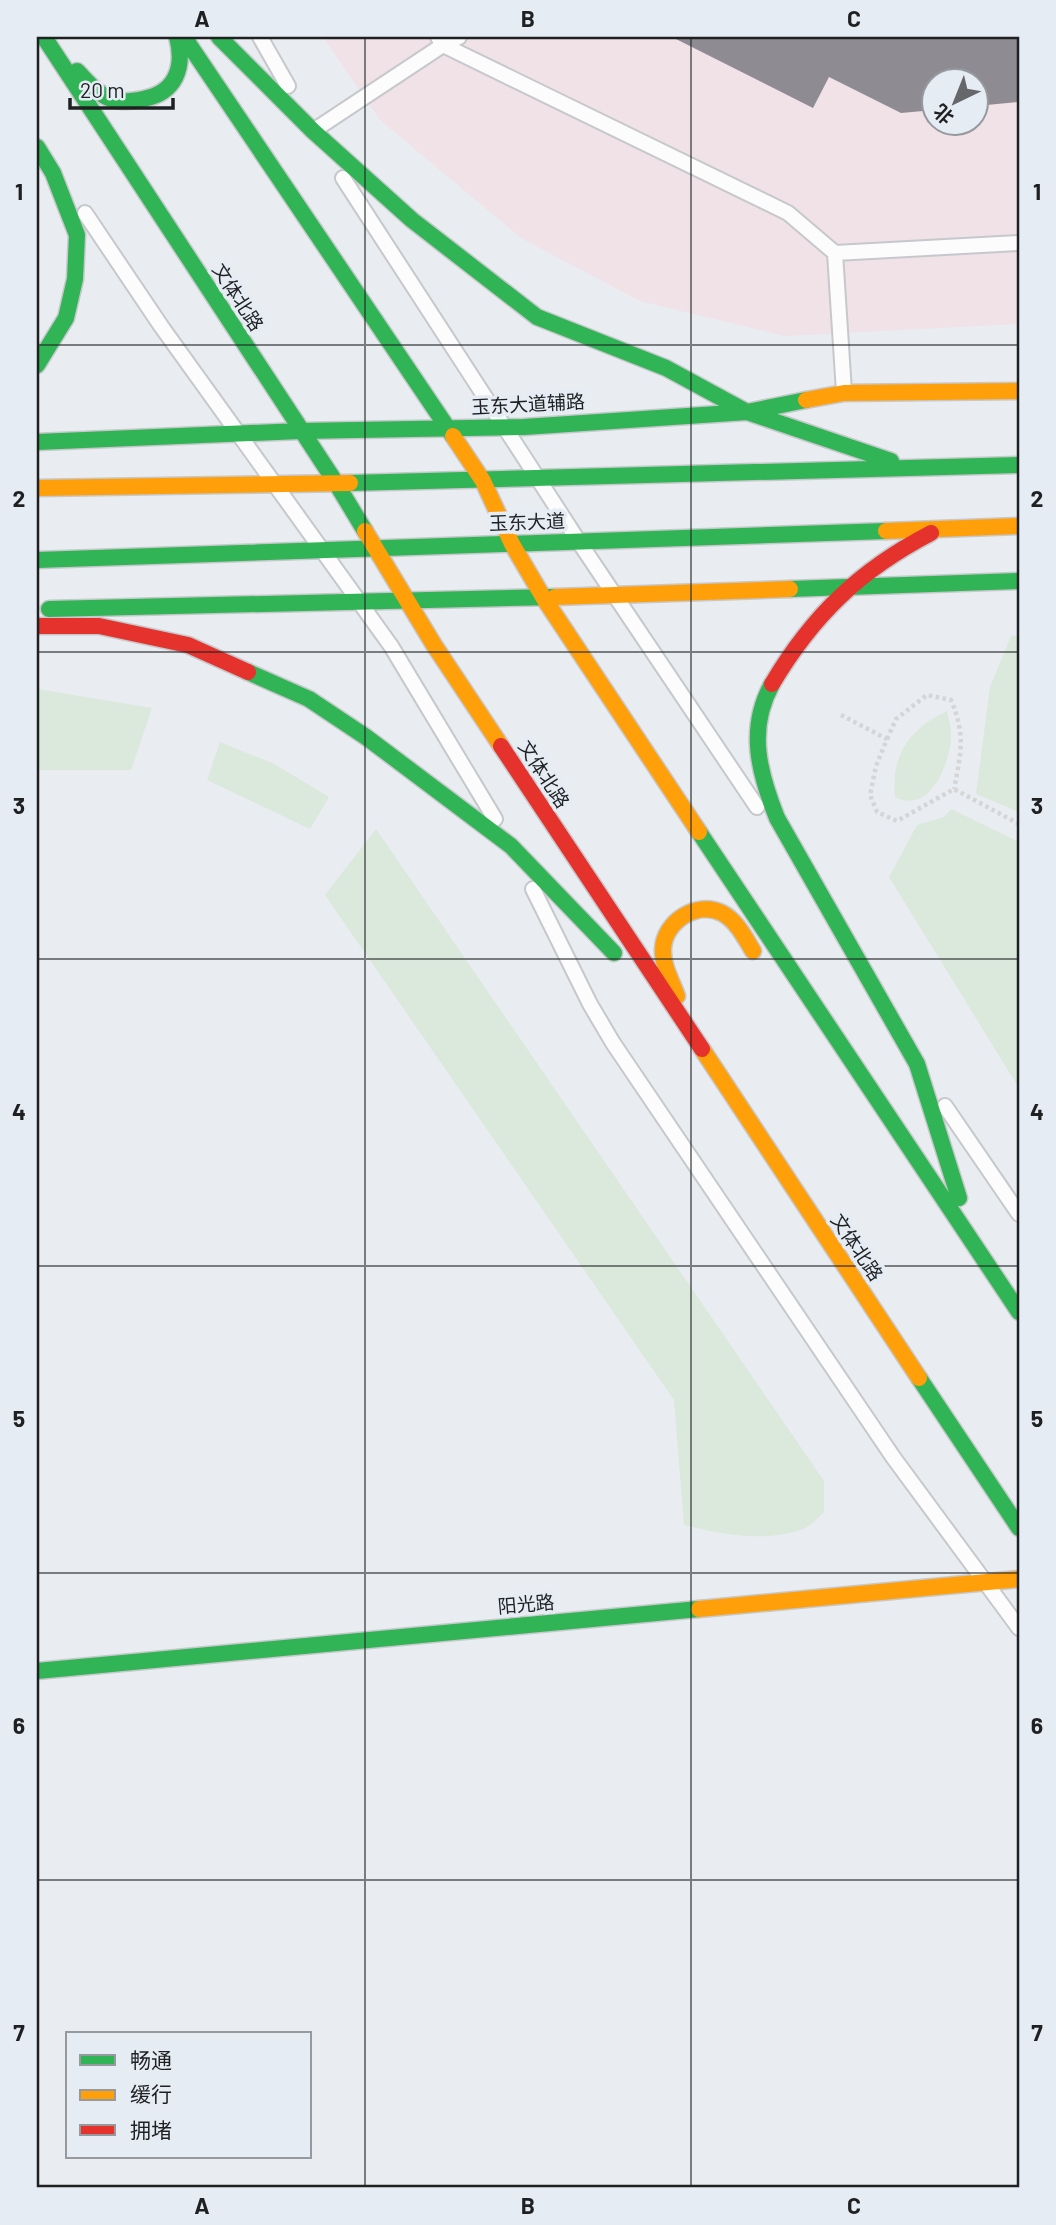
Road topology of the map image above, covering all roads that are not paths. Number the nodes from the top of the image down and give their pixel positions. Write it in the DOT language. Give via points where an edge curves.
graph roads {
  1 [pos="47,37"];
  2 [pos="177,37"];
  3 [pos="184,37"];
  4 [pos="219,37"];
  5 [pos="260,37"];
  6 [pos="459,37"];
  7 [pos="440,41"];
  8 [pos="313,131"];
  9 [pos="37,145"];
  10 [pos="1019,243"];
  11 [pos="835,253"];
  12 [pos="37,365"];
  13 [pos="1019,391"];
  14 [pos="844,393"];
  15 [pos="747,412"];
  16 [pos="504,427"];
  17 [pos="448,429"];
  18 [pos="300,431"];
  19 [pos="239,434"];
  20 [pos="37,442"];
  21 [pos="1019,465"];
  22 [pos="913,469"];
  23 [pos="538,479"];
  24 [pos="483,481"];
  25 [pos="336,483"];
  26 [pos="275,484"];
  27 [pos="37,488"];
  28 [pos="1019,526"];
  29 [pos="939,529"];
  30 [pos="579,542"];
  31 [pos="512,544"];
  32 [pos="373,548"];
  33 [pos="323,550"];
  34 [pos="37,560"];
  35 [pos="1019,581"];
  36 [pos="844,588"];
  37 [pos="614,595"];
  38 [pos="543,597"];
  39 [pos="405,600"];
  40 [pos="359,601"];
  41 [pos="37,610"];
  42 [pos="37,626"];
  43 [pos="511,846"];
  44 [pos="763,967"];
  45 [pos="694,1041"];
  46 [pos="917,1064"];
  47 [pos="891,1148"];
  48 [pos="1019,1214"];
  49 [pos="974,1243"];
  50 [pos="1019,1312"];
  51 [pos="1019,1528"];
  52 [pos="1019,1579"];
  53 [pos="985,1582"];
  54 [pos="1019,1628"];
  55 [pos="37,1671"];
  1 -- 2 [label="main road" via="93,88 112,100 128,101 151,99 168,90 178,76 182,56"];
  1 -- 18 [label="main road, 文体北路"];
  3 -- 17 [label="main road"];
  4 -- 8 [label="main road"];
  5 -- 8 [label="lane"];
  6 -- 7 [label="lane"];
  7 -- 8 [label="lane"];
  7 -- 11 [label="lane" via="788,213"];
  8 -- 15 [label="main road" via="412,220 537,317 666,368"];
  8 -- 16 [label="lane"];
  9 -- 12 [label="main road" via="78,235 66,318"];
  9 -- 19 [label="lane"];
  10 -- 11 [label="lane"];
  11 -- 14 [label="lane"];
  13 -- 14 [label="main road, 玉东大道辅路"];
  14 -- 15 [label="main road, 玉东大道辅路"];
  15 -- 16 [label="main road, 玉东大道辅路"];
  15 -- 22 [label="main road"];
  16 -- 17 [label="main road, 玉东大道辅路"];
  16 -- 23 [label="lane"];
  17 -- 18 [label="main road, 玉东大道辅路"];
  17 -- 24 [label="main road"];
  18 -- 19 [label="main road, 玉东大道辅路"];
  18 -- 25 [label="main road, 文体北路"];
  19 -- 20 [label="main road, 玉东大道辅路"];
  19 -- 26 [label="lane"];
  21 -- 22 [label="main road"];
  22 -- 23 [label="main road"];
  23 -- 24 [label="main road"];
  23 -- 30 [label="lane"];
  24 -- 25 [label="main road"];
  24 -- 31 [label="main road"];
  25 -- 26 [label="main road"];
  25 -- 32 [label="main road, 文体北路"];
  26 -- 27 [label="main road"];
  26 -- 33 [label="lane"];
  28 -- 29 [label="main road, 玉东大道"];
  29 -- 30 [label="main road, 玉东大道"];
  29 -- 36 [label="main road" via="895,550"];
  30 -- 31 [label="main road, 玉东大道"];
  30 -- 37 [label="lane"];
  31 -- 32 [label="main road, 玉东大道"];
  31 -- 38 [label="main road"];
  32 -- 33 [label="main road, 玉东大道"];
  32 -- 39 [label="main road, 文体北路"];
  33 -- 34 [label="main road, 玉东大道"];
  33 -- 40 [label="lane"];
  35 -- 36 [label="main road"];
  36 -- 37 [label="main road"];
  36 -- 46 [label="main road" via="789,657 759,714 762,782 777,818"];
  37 -- 38 [label="main road"];
  37 -- 46 [label="lane" via="762,814"];
  38 -- 39 [label="main road"];
  38 -- 49 [label="main road"];
  39 -- 40 [label="main road"];
  39 -- 45 [label="main road, 文体北路"];
  40 -- 41 [label="main road"];
  40 -- 43 [label="lane"];
  42 -- 43 [label="main road" via="99,626 188,645 309,699"];
  43 -- 45 [label="main road"];
  43 -- 53 [label="lane" via="613,1043 893,1457"];
  44 -- 45 [label="main road" via="740,930 723,913 705,907 678,919 665,940 664,960"];
  45 -- 51 [label="main road, 文体北路"];
  46 -- 48 [label="lane"];
  46 -- 49 [label="main road"];
  47 -- 49 [label="main road"];
  49 -- 50 [label="main road"];
  52 -- 53 [label="main road, 阳光路"];
  53 -- 54 [label="lane"];
  53 -- 55 [label="main road, 阳光路"];
}
